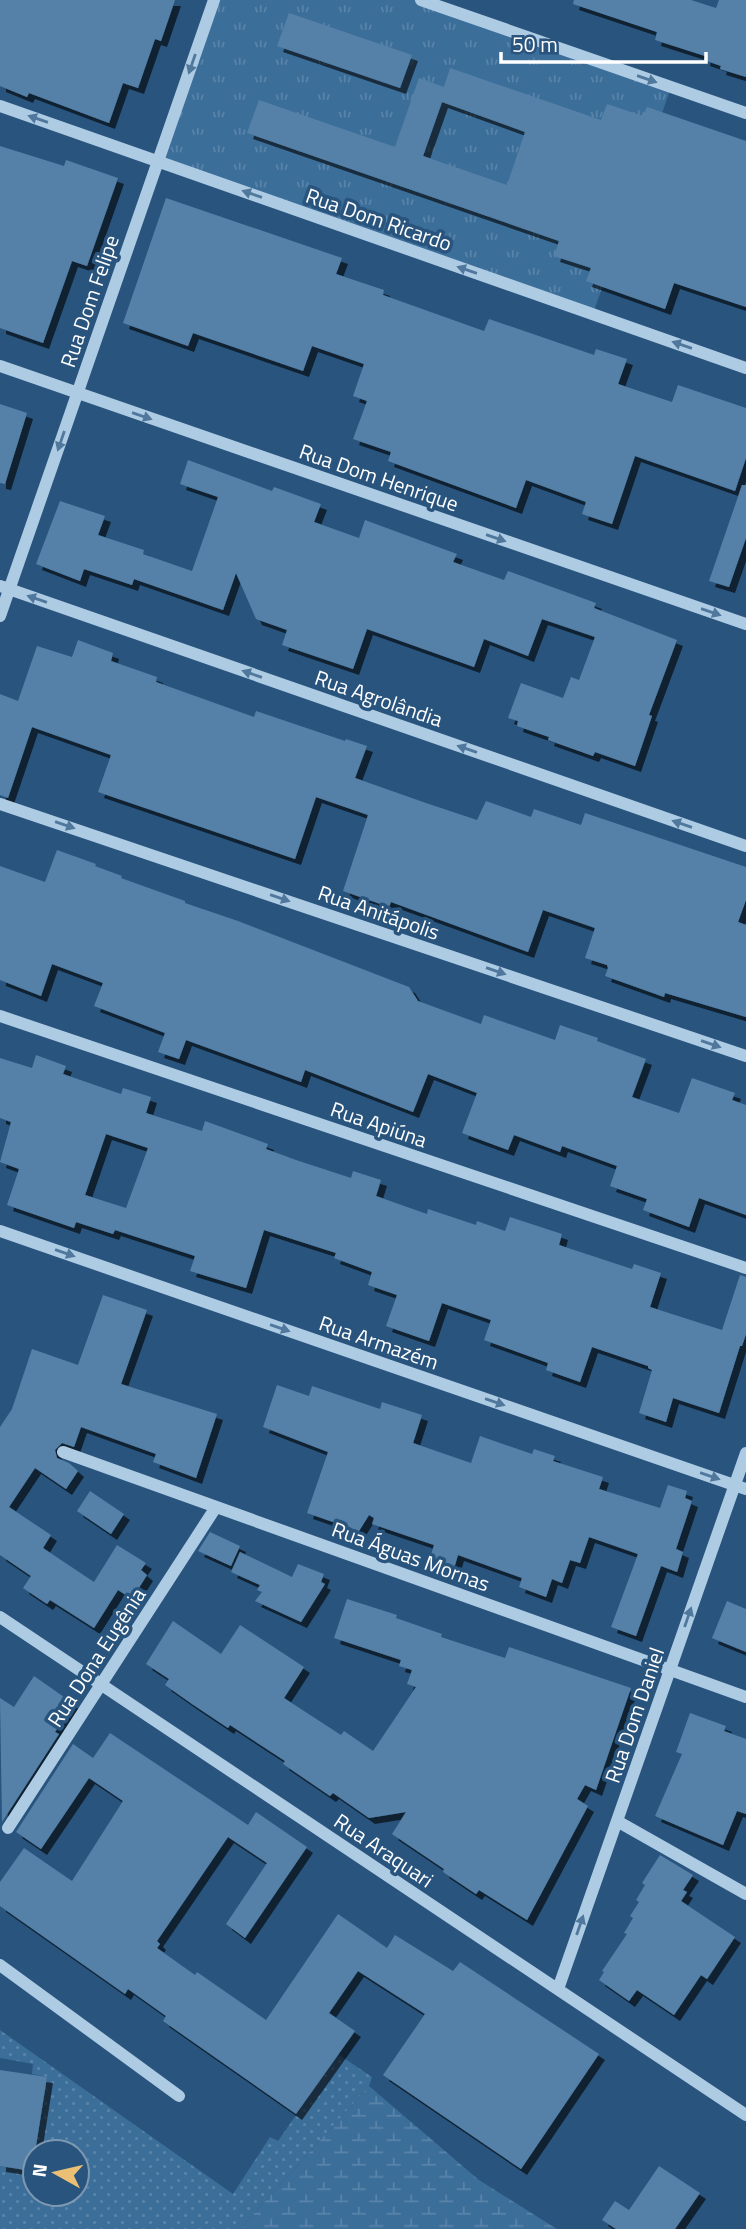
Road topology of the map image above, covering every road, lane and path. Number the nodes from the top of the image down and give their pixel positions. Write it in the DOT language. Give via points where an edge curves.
graph roads {
  1 [pos="214,0"];
  2 [pos="421,0"];
  3 [pos="0,106"];
  4 [pos="746,113"];
  5 [pos="158,161"];
  6 [pos="0,366"];
  7 [pos="746,368"];
  8 [pos="77,393"];
  9 [pos="5,588"];
  10 [pos="0,616"];
  11 [pos="746,624"];
  12 [pos="0,804"];
  13 [pos="746,846"];
  14 [pos="0,1016"];
  15 [pos="746,1056"];
  16 [pos="0,1231"];
  17 [pos="746,1268"];
  18 [pos="63,1452"];
  19 [pos="746,1453"];
  20 [pos="740,1487"];
  21 [pos="216,1507"];
  22 [pos="0,1616"];
  23 [pos="670,1670"];
  24 [pos="101,1684"];
  25 [pos="746,1697"];
  26 [pos="617,1821"];
  27 [pos="8,1828"];
  28 [pos="746,1894"];
  29 [pos="0,1965"];
  30 [pos="558,1989"];
  31 [pos="179,2096"];
  32 [pos="746,2115"];
  1 -- 5 [label="street, Rua Dom Felipe, one-way"];
  2 -- 4 [label="street, one-way"];
  5 -- 3 [label="street, Rua Dom Ricardo, one-way"];
  7 -- 5 [label="street, Rua Dom Ricardo, one-way"];
  5 -- 8 [label="street, Rua Dom Felipe"];
  6 -- 8 [label="street, Rua Dom Henrique"];
  8 -- 9 [label="street, Rua Dom Felipe, one-way"];
  8 -- 11 [label="street, Rua Dom Henrique, one-way"];
  9 -- 10 [label="street, Rua Dom Felipe"];
  13 -- 9 [label="street, Rua Agrolândia, one-way"];
  12 -- 15 [label="street, Rua Anitápolis, one-way"];
  14 -- 17 [label="street, Rua Apiúna"];
  16 -- 20 [label="street, Rua Armazém, one-way"];
  18 -- 21 [label="street, Rua Águas Mornas"];
  19 -- 20 [label="street, Rua Dom Daniel"];
  23 -- 20 [label="street, Rua Dom Daniel, one-way"];
  21 -- 23 [label="street, Rua Águas Mornas"];
  21 -- 24 [label="street, Rua Dona Eugênia"];
  22 -- 24 [label="street, Rua Araquari"];
  23 -- 25 [label="street, Rua Águas Mornas"];
  23 -- 26 [label="street, Rua Dom Daniel"];
  24 -- 27 [label="street, Rua Dona Eugênia"];
  24 -- 30 [label="street, Rua Araquari"];
  26 -- 28 [label="street"];
  30 -- 26 [label="street, Rua Dom Daniel, one-way"];
  29 -- 31 [label="street"];
  30 -- 32 [label="street, Rua Araquari"];
}
